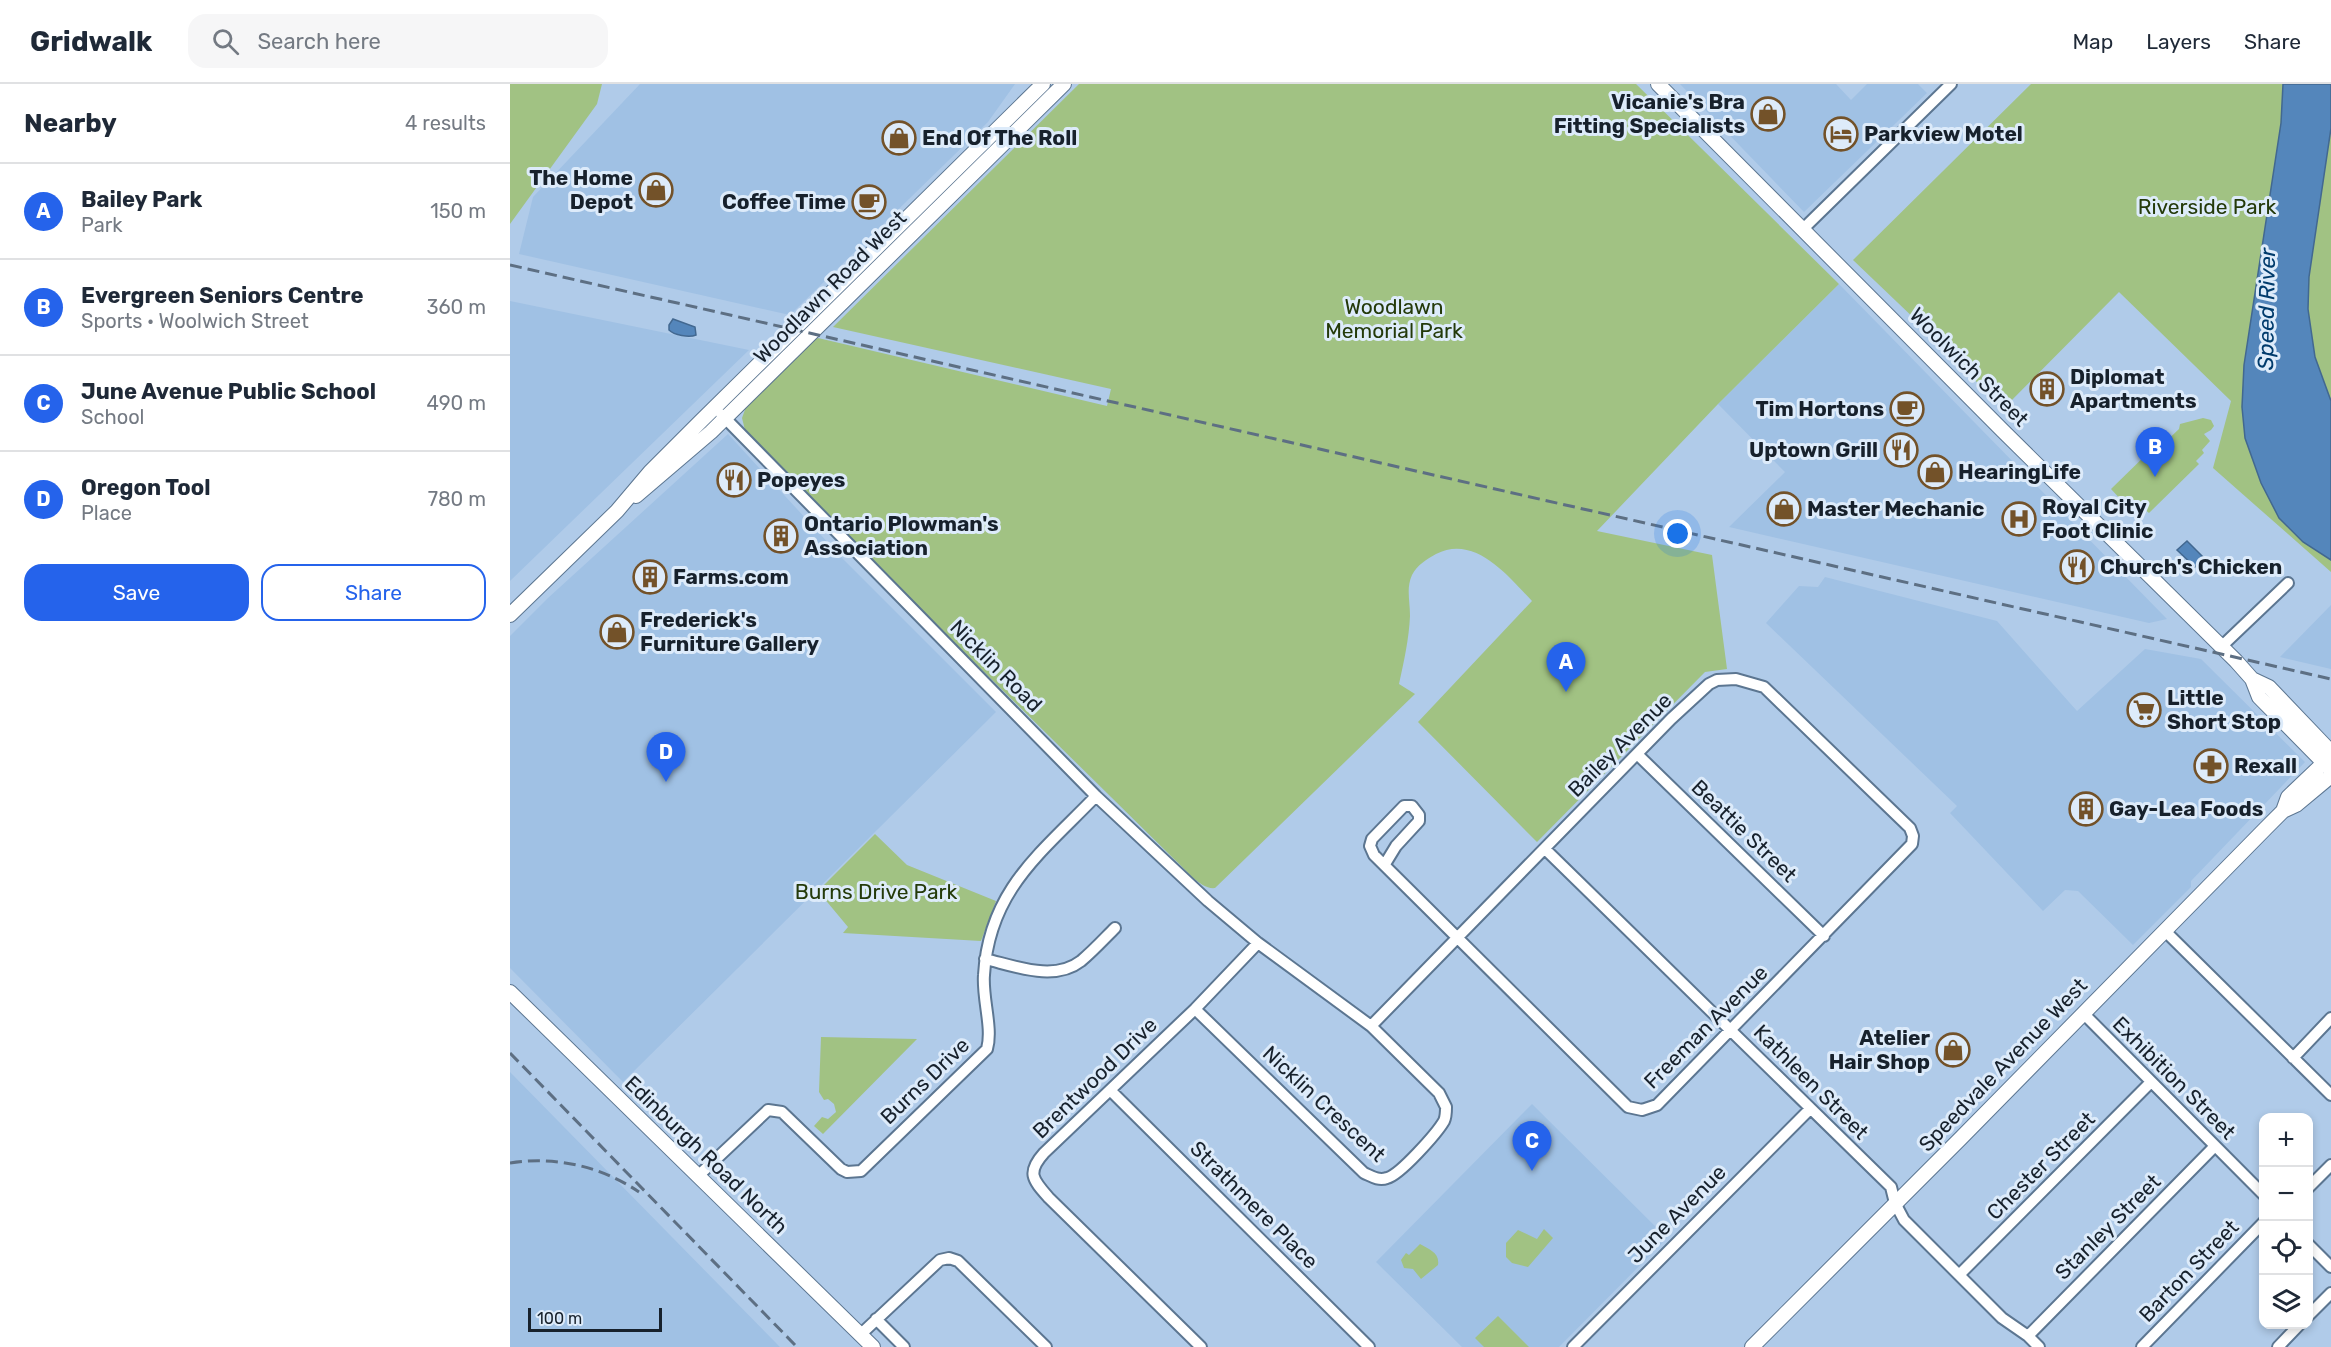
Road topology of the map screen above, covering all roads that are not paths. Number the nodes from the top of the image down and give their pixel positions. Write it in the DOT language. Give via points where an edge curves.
graph roads {
  1 [pos="1043,84"];
  2 [pos="1064,84"];
  3 [pos="1658,84"];
  4 [pos="1951,84"];
  5 [pos="1803,229"];
  6 [pos="714,408"];
  7 [pos="725,418"];
  8 [pos="617,511"];
  9 [pos="2288,583"];
  10 [pos="510,615"];
  11 [pos="2221,647"];
  12 [pos="1637,754"];
  13 [pos="2329,760"];
  14 [pos="2331,776"];
  15 [pos="1096,796"];
  16 [pos="2283,811"];
  17 [pos="1914,836"];
  18 [pos="1545,849"];
  19 [pos="1385,864"];
  20 [pos="1115,928"];
  21 [pos="2165,931"];
  22 [pos="1824,936"];
  23 [pos="1456,938"];
  24 [pos="1258,943"];
  25 [pos="985,959"];
  26 [pos="510,992"];
  27 [pos="1195,1009"];
  28 [pos="2083,1013"];
  29 [pos="2331,1018"];
  30 [pos="1371,1026"];
  31 [pos="1731,1030"];
  32 [pos="2293,1058"];
  33 [pos="2151,1083"];
  34 [pos="1110,1091"];
  35 [pos="2331,1095"];
  36 [pos="1810,1109"];
  37 [pos="2215,1146"];
  38 [pos="2331,1165"];
  39 [pos="698,1176"];
  40 [pos="2313,1183"];
  41 [pos="2259,1190"];
  42 [pos="1895,1203"];
  43 [pos="2259,1227"];
  44 [pos="2313,1249"];
  45 [pos="2331,1267"];
  46 [pos="1959,1275"];
  47 [pos="2331,1293"];
  48 [pos="2313,1311"];
  49 [pos="876,1319"];
  50 [pos="2295,1329"];
  51 [pos="861,1335"];
  52 [pos="2028,1336"];
  53 [pos="873,1347"];
  54 [pos="904,1347"];
  55 [pos="1046,1347"];
  56 [pos="1201,1347"];
  57 [pos="1369,1347"];
  58 [pos="1573,1347"];
  59 [pos="1752,1347"];
  60 [pos="2039,1347"];
  61 [pos="2142,1347"];
  62 [pos="2278,1347"];
  1 -- 6 [label="main road, Woodlawn Road West"];
  2 -- 7 [label="main road, Woodlawn Road West"];
  3 -- 5 [label="main road, Woolwich Street"];
  4 -- 5 [label="street"];
  5 -- 11 [label="main road, Woolwich Street"];
  6 -- 7 [label="street, Nicklin Road"];
  6 -- 8 [label="main road, Woodlawn Road West"];
  7 -- 8 [label="main road, Woodlawn Road West" via="688,454"];
  7 -- 15 [label="street, Nicklin Road"];
  8 -- 10 [label="main road, Woodlawn Road West"];
  9 -- 11 [label="street"];
  11 -- 13 [label="main road, Woolwich Street" via="2252,679 2259,697"];
  12 -- 17 [label="street, Bailey Avenue" via="1709,684 1717,680 1747,680 1764,687"];
  12 -- 18 [label="street, Bailey Avenue"];
  12 -- 22 [label="street, Beattie Street"];
  13 -- 16 [label="main road, Speedvale Avenue West" via="2288,797"];
  14 -- 16 [label="main road, Speedvale Avenue West"];
  15 -- 24 [label="street, Nicklin Road"];
  15 -- 25 [label="street, Burns Drive" via="1014,883 992,926"];
  16 -- 21 [label="main road, Speedvale Avenue West"];
  17 -- 22 [label="street, Freeman Avenue" via="1912,844"];
  18 -- 23 [label="street, Bailey Avenue"];
  18 -- 31 [label="street, Kathleen Street"];
  19 -- 19 [label="street, Freeman Avenue" via="1419,821 1412,806 1404,806 1372,839 1374,855"];
  19 -- 23 [label="street, Freeman Avenue"];
  20 -- 25 [label="street" via="1081,961 1055,972"];
  21 -- 28 [label="main road, Speedvale Avenue West"];
  21 -- 32 [label="street"];
  22 -- 31 [label="street, Freeman Avenue"];
  23 -- 30 [label="street, Bailey Avenue"];
  23 -- 31 [label="street, Freeman Avenue" via="1628,1107 1642,1110 1657,1105"];
  24 -- 27 [label="street, Brentwood Drive"];
  24 -- 30 [label="street, Nicklin Crescent"];
  25 -- 39 [label="street, Burns Drive" via="987,1049 861,1171 841,1169 782,1112 772,1109"];
  26 -- 39 [label="main road, Edinburgh Road North"];
  27 -- 30 [label="street, Nicklin Crescent" via="1364,1173 1386,1179 1412,1159 1444,1122 1446,1107 1439,1093"];
  27 -- 34 [label="street, Brentwood Drive"];
  28 -- 33 [label="street, Exhibition Street"];
  28 -- 42 [label="main road, Speedvale Avenue West"];
  29 -- 32 [label="street"];
  31 -- 36 [label="street, Kathleen Street"];
  32 -- 35 [label="street"];
  33 -- 37 [label="street, Exhibition Street"];
  33 -- 46 [label="street, Chester Street"];
  34 -- 56 [label="street, Brentwood Drive" via="1035,1163 1032,1173 1036,1183"];
  34 -- 57 [label="street, Strathmere Place"];
  36 -- 42 [label="street, Kathleen Street" via="1891,1187"];
  36 -- 58 [label="street, June Avenue"];
  37 -- 41 [label="street, Exhibition Street"];
  37 -- 52 [label="street, Stanley Street"];
  38 -- 40 [label="street"];
  39 -- 51 [label="main road, Edinburgh Road North"];
  42 -- 46 [label="street, Kathleen Street" via="1904,1220"];
  42 -- 59 [label="main road, Speedvale Avenue West"];
  43 -- 61 [label="street, Barton Street"];
  44 -- 45 [label="street"];
  46 -- 52 [label="street, Kathleen Street" via="2002,1318"];
  47 -- 48 [label="street"];
  49 -- 51 [label="street"];
  49 -- 54 [label="street"];
  49 -- 55 [label="street" via="940,1260 949,1258 958,1261"];
  50 -- 62 [label="street"];
  51 -- 53 [label="main road, Edinburgh Road North"];
  52 -- 60 [label="street, Kathleen Street"];
}
